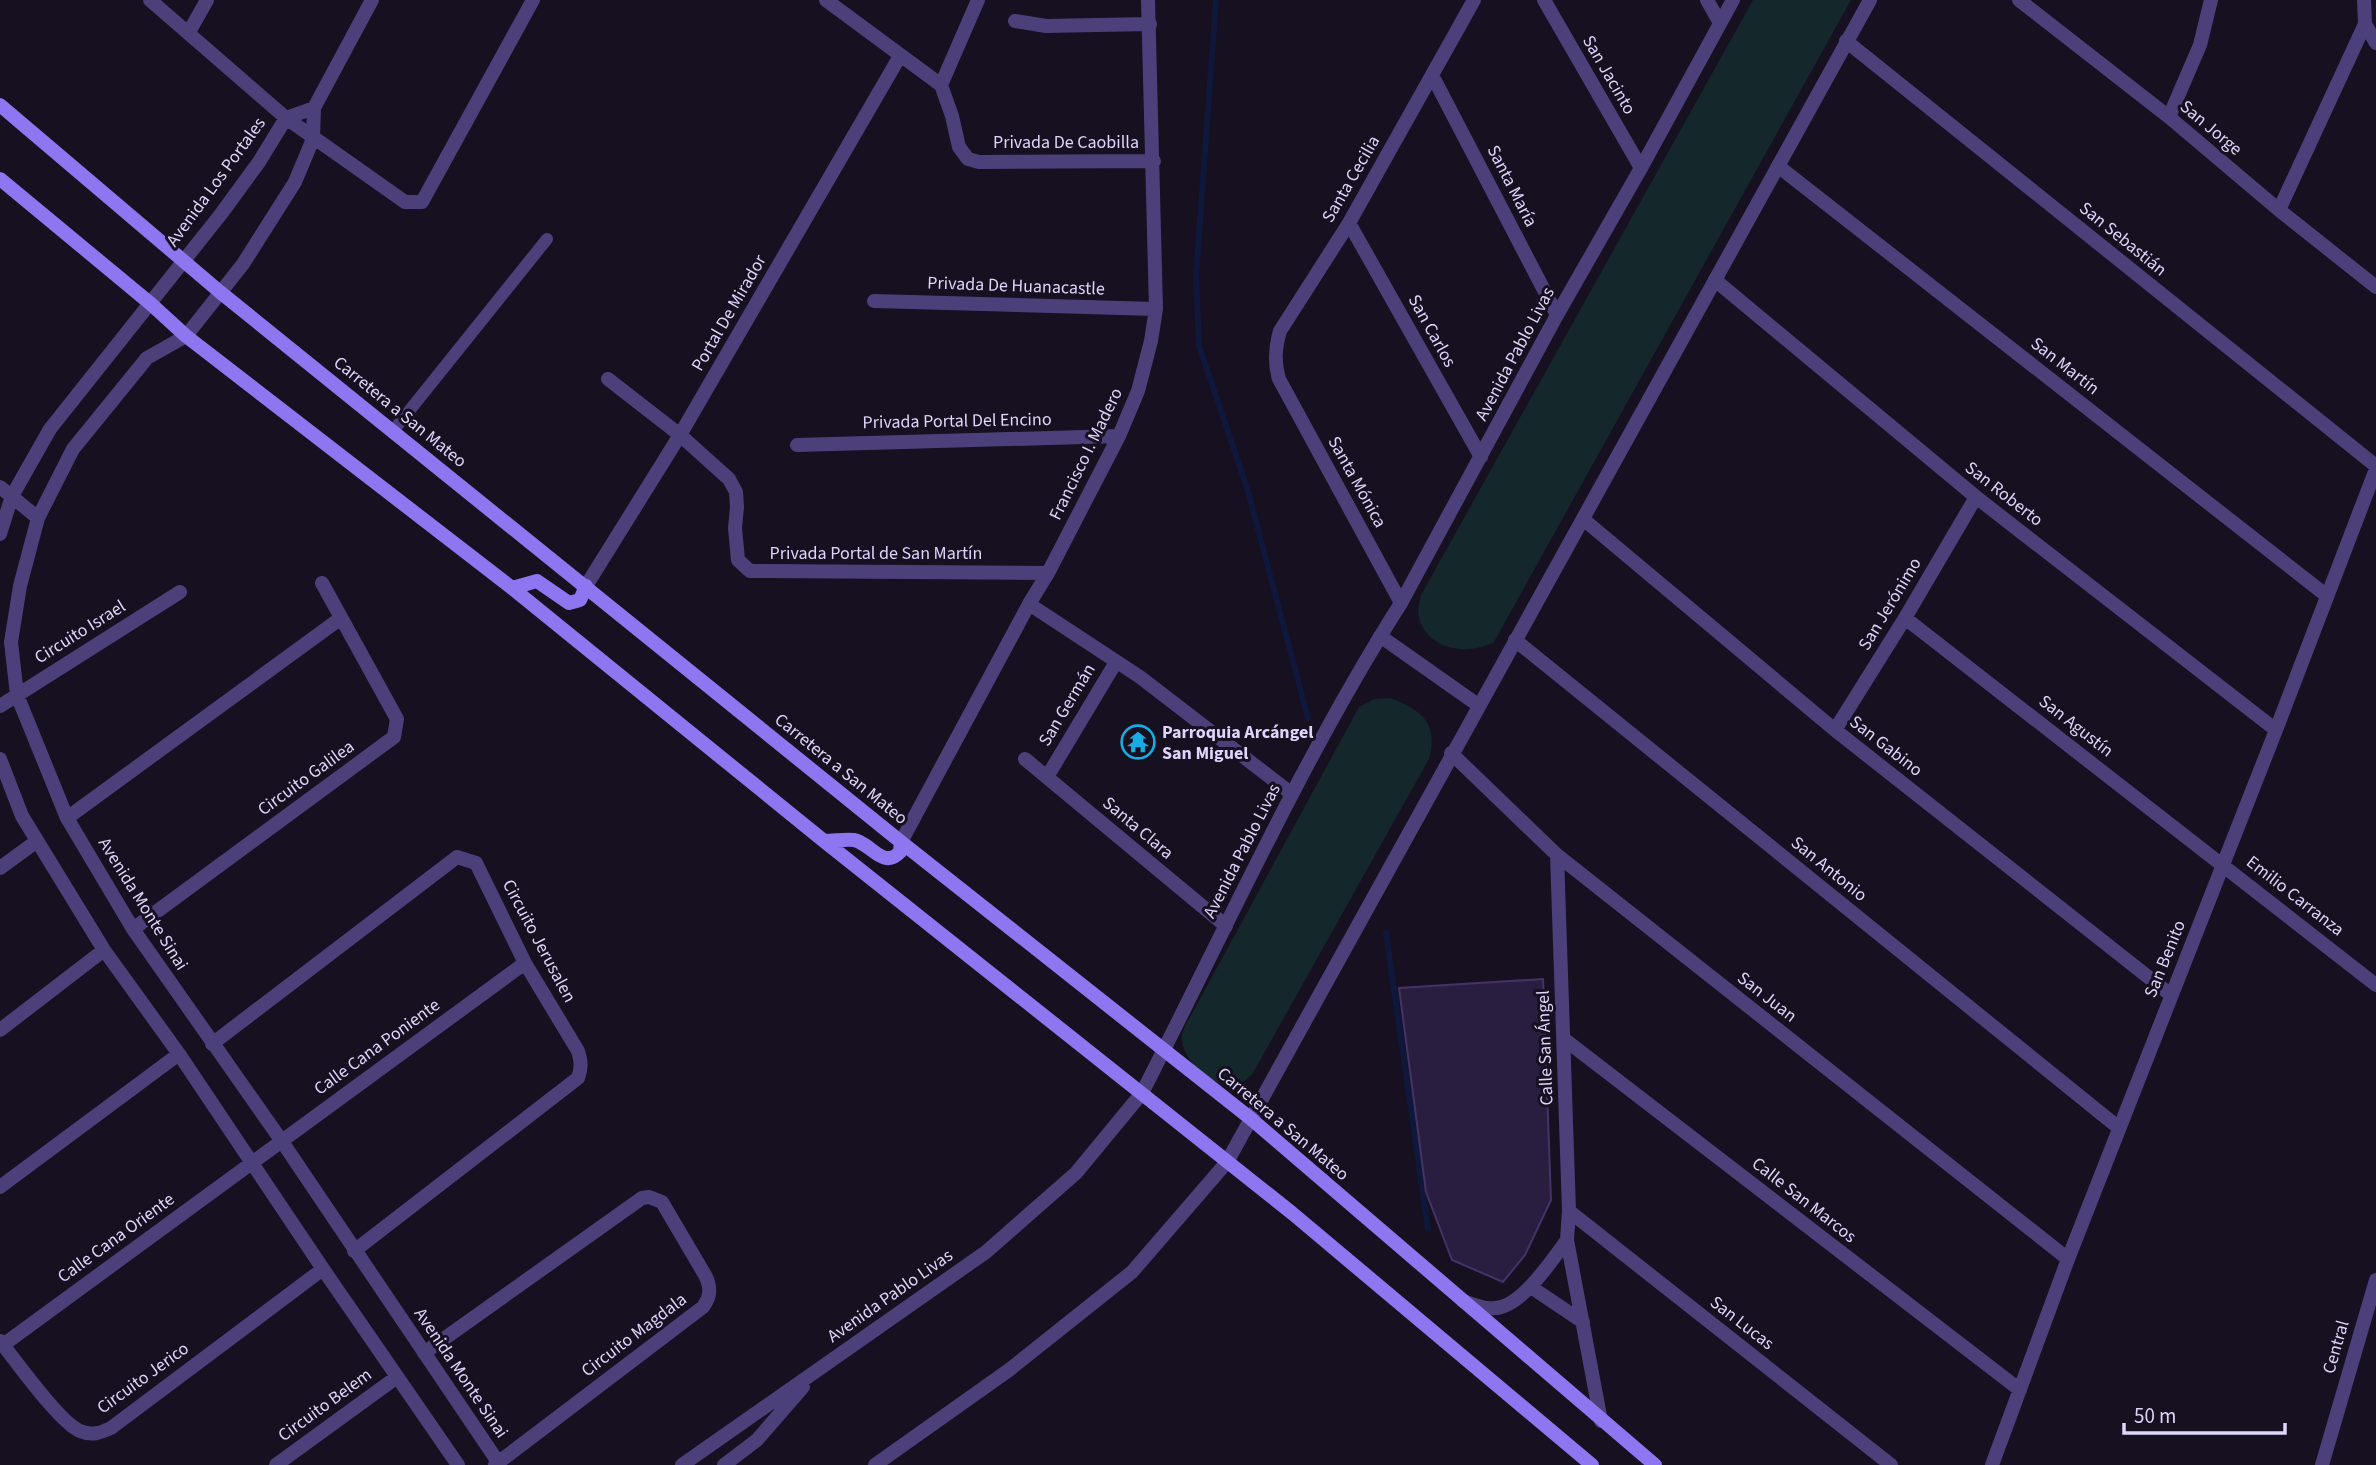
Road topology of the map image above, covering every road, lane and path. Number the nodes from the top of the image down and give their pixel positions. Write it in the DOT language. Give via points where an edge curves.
graph roads {
  1 [pos="150,0"];
  2 [pos="207,0"];
  3 [pos="372,0"];
  4 [pos="533,0"];
  5 [pos="978,0"];
  6 [pos="1148,0"];
  7 [pos="1474,0"];
  8 [pos="1544,0"];
  9 [pos="1707,0"];
  10 [pos="1733,0"];
  11 [pos="1870,0"];
  12 [pos="2018,0"];
  13 [pos="2211,0"];
  14 [pos="2364,0"];
  15 [pos="833,3"];
  16 [pos="1015,21"];
  17 [pos="1720,23"];
  18 [pos="1150,24"];
  19 [pos="2365,24"];
  20 [pos="188,32"];
  21 [pos="1846,41"];
  22 [pos="2376,43"];
  23 [pos="900,56"];
  24 [pos="1432,75"];
  25 [pos="941,85"];
  26 [pos="0,105"];
  27 [pos="314,108"];
  28 [pos="2169,117"];
  29 [pos="286,118"];
  30 [pos="313,139"];
  31 [pos="1154,161"];
  32 [pos="1778,166"];
  33 [pos="1641,168"];
  34 [pos="0,179"];
  35 [pos="2279,210"];
  36 [pos="1349,223"];
  37 [pos="547,239"];
  38 [pos="184,260"];
  39 [pos="1715,280"];
  40 [pos="2376,287"];
  41 [pos="220,292"];
  42 [pos="874,301"];
  43 [pos="151,304"];
  44 [pos="1156,309"];
  45 [pos="1557,315"];
  46 [pos="186,336"];
  47 [pos="608,379"];
  48 [pos="1279,379"];
  49 [pos="393,431"];
  50 [pos="680,435"];
  51 [pos="1119,436"];
  52 [pos="797,445"];
  53 [pos="1481,457"];
  54 [pos="2376,468"];
  55 [pos="6,491"];
  56 [pos="1976,497"];
  57 [pos="38,518"];
  58 [pos="1584,519"];
  59 [pos="0,534"];
  60 [pos="1048,573"];
  61 [pos="322,583"];
  62 [pos="586,586"];
  63 [pos="512,588"];
  64 [pos="180,592"];
  65 [pos="2327,596"];
  66 [pos="1401,603"];
  67 [pos="1029,604"];
  68 [pos="341,618"];
  69 [pos="1905,618"];
  70 [pos="1380,636"];
  71 [pos="1515,640"];
  72 [pos="1116,662"];
  73 [pos="17,695"];
  74 [pos="1478,705"];
  75 [pos="0,706"];
  76 [pos="1835,730"];
  77 [pos="2276,730"];
  78 [pos="1451,753"];
  79 [pos="0,759"];
  80 [pos="1025,759"];
  81 [pos="1046,776"];
  82 [pos="1292,794"];
  83 [pos="66,818"];
  84 [pos="37,841"];
  85 [pos="824,841"];
  86 [pos="901,842"];
  87 [pos="1557,855"];
  88 [pos="2223,864"];
  89 [pos="0,868"];
  90 [pos="1226,926"];
  91 [pos="133,929"];
  92 [pos="104,950"];
  93 [pos="525,963"];
  94 [pos="2376,985"];
  95 [pos="2171,995"];
  96 [pos="0,1030"];
  97 [pos="1564,1039"];
  98 [pos="212,1044"];
  99 [pos="1164,1050"];
  100 [pos="179,1054"];
  101 [pos="1142,1093"];
  102 [pos="1250,1118"];
  103 [pos="2119,1128"];
  104 [pos="281,1140"];
  105 [pos="1227,1162"];
  106 [pos="253,1163"];
  107 [pos="0,1187"];
  108 [pos="1569,1211"];
  109 [pos="1567,1240"];
  110 [pos="354,1251"];
  111 [pos="2068,1259"];
  112 [pos="323,1269"];
  113 [pos="2376,1280"];
  114 [pos="1531,1287"];
  115 [pos="1460,1300"];
  116 [pos="1583,1322"];
  117 [pos="1,1343"];
  118 [pos="424,1353"];
  119 [pos="818,1370"];
  120 [pos="397,1377"];
  121 [pos="2020,1390"];
  122 [pos="1601,1421"];
  123 [pos="497,1464"];
  124 [pos="276,1465"];
  125 [pos="458,1465"];
  126 [pos="682,1465"];
  127 [pos="724,1465"];
  128 [pos="875,1465"];
  129 [pos="1592,1465"];
  130 [pos="1655,1465"];
  131 [pos="1891,1465"];
  132 [pos="1992,1465"];
  133 [pos="2322,1465"];
  1 -- 20 [label="street"];
  2 -- 20 [label="street"];
  3 -- 27 [label="street"];
  4 -- 30 [label="street" via="422,202 405,202"];
  5 -- 25 [label="street"];
  6 -- 18 [label="street, Francisco I. Madero"];
  7 -- 24 [label="street, Santa Cecilia"];
  8 -- 33 [label="street, San Jacinto"];
  9 -- 17 [label="street"];
  10 -- 17 [label="street, Avenida Pablo Livas"];
  11 -- 21 [label="street"];
  12 -- 28 [label="street, San Jorge"];
  13 -- 28 [label="street" via="2200,45"];
  14 -- 19 [label="street"];
  15 -- 23 [label="street"];
  16 -- 18 [label="street" via="1046,26"];
  17 -- 33 [label="street, Avenida Pablo Livas"];
  18 -- 31 [label="street, Francisco I. Madero"];
  19 -- 22 [label="street"];
  19 -- 35 [label="street"];
  20 -- 29 [label="street"];
  21 -- 32 [label="street"];
  21 -- 54 [label="street, San Sebastián"];
  23 -- 25 [label="street"];
  23 -- 50 [label="street, Portal De Mirador"];
  24 -- 36 [label="street, Santa Cecilia"];
  24 -- 45 [label="street, Santa María"];
  25 -- 31 [label="street, Privada De Caobilla" via="959,147 968,159"];
  26 -- 38 [label="main road, Carretera a San Mateo"];
  27 -- 29 [label="street, Avenida Los Portales"];
  27 -- 30 [label="street"];
  28 -- 35 [label="street, San Jorge"];
  29 -- 30 [label="street"];
  29 -- 38 [label="street, Avenida Los Portales" via="259,162"];
  30 -- 41 [label="street" via="295,182"];
  31 -- 44 [label="street, Francisco I. Madero"];
  32 -- 39 [label="street"];
  32 -- 65 [label="street, San Martín"];
  33 -- 45 [label="street, Avenida Pablo Livas"];
  34 -- 43 [label="main road"];
  35 -- 40 [label="street, San Jorge"];
  36 -- 48 [label="street, Santa Cecilia" via="1280,331 1275,358"];
  36 -- 53 [label="street, San Carlos"];
  37 -- 49 [label="lane"];
  38 -- 41 [label="main road, Carretera a San Mateo"];
  38 -- 43 [label="street, Avenida Los Portales"];
  39 -- 56 [label="street, San Roberto"];
  39 -- 58 [label="street"];
  41 -- 46 [label="street"];
  41 -- 49 [label="main road, Carretera a San Mateo"];
  42 -- 44 [label="street, Privada De Huanacastle"];
  43 -- 46 [label="main road"];
  43 -- 55 [label="street"];
  44 -- 51 [label="street, Francisco I. Madero" via="1138,391"];
  45 -- 53 [label="street, Avenida Pablo Livas"];
  46 -- 57 [label="street, Avenida Monte Sinai" via="147,358 73,449"];
  46 -- 63 [label="main road"];
  47 -- 50 [label="street, Privada Portal de San Martín"];
  48 -- 66 [label="street, Santa Mónica"];
  49 -- 62 [label="main road, Carretera a San Mateo"];
  50 -- 60 [label="street, Privada Portal de San Martín" via="729,479 736,492 738,560 750,571"];
  50 -- 62 [label="street, Portal De Mirador"];
  51 -- 52 [label="street, Privada Portal Del Encino"];
  51 -- 60 [label="street, Francisco I. Madero"];
  53 -- 66 [label="street, Avenida Pablo Livas"];
  54 -- 65 [label="street, San Benito"];
  55 -- 57 [label="street"];
  55 -- 59 [label="street"];
  56 -- 69 [label="street, San Jerónimo"];
  56 -- 77 [label="street, San Roberto"];
  57 -- 73 [label="street, Avenida Monte Sinai" via="20,586 12,642"];
  58 -- 71 [label="street"];
  58 -- 76 [label="street, San Gabino"];
  60 -- 67 [label="street, Francisco I. Madero"];
  61 -- 68 [label="street, Circuito Galilea"];
  62 -- 63 [label="main road" via="580,600 569,603 537,581"];
  62 -- 86 [label="main road, Carretera a San Mateo"];
  63 -- 85 [label="main road"];
  64 -- 73 [label="street, Circuito Israel"];
  65 -- 77 [label="street, San Benito"];
  66 -- 70 [label="street, Avenida Pablo Livas"];
  67 -- 72 [label="street"];
  67 -- 86 [label="street, Francisco I. Madero"];
  68 -- 83 [label="street"];
  68 -- 91 [label="street, Circuito Galilea" via="397,719 394,737"];
  69 -- 76 [label="street, San Jerónimo"];
  69 -- 88 [label="street, San Agustín"];
  70 -- 74 [label="street"];
  70 -- 82 [label="street, Avenida Pablo Livas"];
  71 -- 74 [label="street"];
  71 -- 103 [label="street, San Antonio"];
  72 -- 81 [label="street, San Germán"];
  72 -- 82 [label="street, San Germán"];
  73 -- 75 [label="street, Circuito Israel"];
  73 -- 83 [label="street, Avenida Monte Sinai"];
  74 -- 78 [label="street"];
  76 -- 95 [label="street, San Gabino"];
  77 -- 88 [label="street, San Benito"];
  78 -- 87 [label="street, San Juan"];
  78 -- 102 [label="street"];
  79 -- 84 [label="street"];
  80 -- 81 [label="street, Santa Clara"];
  81 -- 90 [label="street, Santa Clara"];
  82 -- 90 [label="street, Avenida Pablo Livas"];
  83 -- 91 [label="street, Avenida Monte Sinai"];
  84 -- 89 [label="street"];
  84 -- 92 [label="street"];
  85 -- 86 [label="main road" via="857,840 887,859 900,852"];
  85 -- 101 [label="main road"];
  86 -- 99 [label="main road, Carretera a San Mateo"];
  87 -- 97 [label="street, Calle San Ángel"];
  87 -- 111 [label="street, San Juan"];
  88 -- 94 [label="street, Emilio Carranza"];
  88 -- 95 [label="street, San Benito"];
  90 -- 99 [label="street, Avenida Pablo Livas"];
  91 -- 98 [label="street, Avenida Monte Sinai"];
  92 -- 96 [label="street"];
  92 -- 100 [label="street"];
  93 -- 98 [label="street, Circuito Jerusalen" via="476,863 457,857"];
  93 -- 104 [label="street, Calle Cana Poniente"];
  93 -- 110 [label="street, Circuito Jerusalen" via="578,1051 582,1062 578,1077"];
  95 -- 103 [label="street, San Benito"];
  97 -- 108 [label="street, Calle San Ángel"];
  97 -- 121 [label="street, Calle San Marcos"];
  98 -- 104 [label="street, Avenida Monte Sinai"];
  99 -- 101 [label="street, Avenida Pablo Livas"];
  99 -- 102 [label="main road, Carretera a San Mateo"];
  100 -- 106 [label="street"];
  100 -- 107 [label="street"];
  101 -- 105 [label="main road"];
  101 -- 119 [label="street, Avenida Pablo Livas" via="1076,1173 986,1252"];
  102 -- 105 [label="street"];
  102 -- 115 [label="main road, Carretera a San Mateo"];
  103 -- 111 [label="street, San Benito"];
  104 -- 106 [label="street, Calle Cana Poniente"];
  104 -- 110 [label="street, Avenida Monte Sinai"];
  105 -- 128 [label="street" via="1132,1272 1009,1370"];
  105 -- 129 [label="main road"];
  106 -- 112 [label="street"];
  106 -- 117 [label="street, Calle Cana Oriente"];
  108 -- 109 [label="street, Calle San Ángel"];
  108 -- 131 [label="street, San Lucas"];
  109 -- 114 [label="street"];
  109 -- 116 [label="street, Calle San Ángel"];
  110 -- 118 [label="street, Avenida Monte Sinai"];
  111 -- 121 [label="street, San Benito"];
  112 -- 117 [label="street, Circuito Jerico" via="100,1433 90,1434 67,1424"];
  112 -- 120 [label="street"];
  113 -- 133 [label="street, Central"];
  114 -- 115 [label="street" via="1503,1307 1483,1308"];
  114 -- 116 [label="street"];
  115 -- 122 [label="main road, Carretera a San Mateo"];
  116 -- 122 [label="street, Calle San Ángel"];
  118 -- 123 [label="street, Avenida Monte Sinai"];
  118 -- 123 [label="street, Circuito Magdala" via="642,1198 662,1202 705,1275 708,1301"];
  119 -- 126 [label="street, Avenida Pablo Livas"];
  119 -- 127 [label="street" via="757,1440"];
  120 -- 124 [label="street, Circuito Belem"];
  120 -- 125 [label="street"];
  121 -- 132 [label="street, San Benito"];
  122 -- 130 [label="main road, Carretera a San Mateo"];
}
